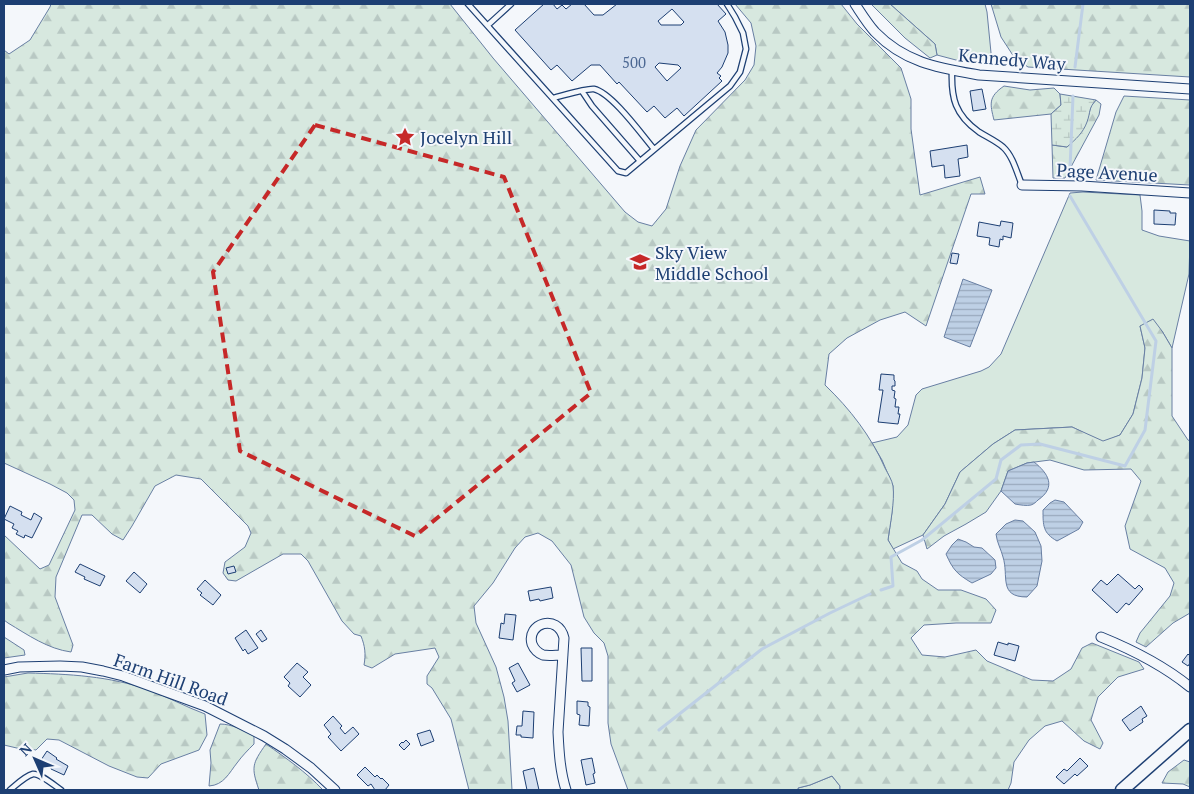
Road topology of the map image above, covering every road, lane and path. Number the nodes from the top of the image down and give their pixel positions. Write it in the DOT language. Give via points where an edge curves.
graph roads {
  1 [pos="468,4"];
  2 [pos="512,4"];
  3 [pos="727,4"];
  4 [pos="854,4"];
  5 [pos="488,25"];
  6 [pos="952,70"];
  7 [pos="1190,89"];
  8 [pos="582,91"];
  9 [pos="553,98"];
  10 [pos="654,149"];
  11 [pos="640,161"];
  12 [pos="1022,186"];
  13 [pos="1190,193"];
  14 [pos="1101,637"];
  15 [pos="563,655"];
  16 [pos="4,670"];
  17 [pos="1190,687"];
  18 [pos="1190,730"];
  19 [pos="10,790"];
  20 [pos="61,790"];
  21 [pos="335,790"];
  22 [pos="566,790"];
  23 [pos="1122,790"];
  1 -- 5 [label="lane"];
  2 -- 5 [label="lane"];
  3 -- 10 [label="lane" via="743,33 746,49 740,72 730,86"];
  4 -- 6 [label="street, Kennedy Way" via="875,31 896,49 923,63"];
  5 -- 9 [label="lane"];
  6 -- 7 [label="street, Kennedy Way" via="979,75"];
  6 -- 12 [label="lane" via="954,101 963,117 1004,148"];
  8 -- 9 [label="lane"];
  8 -- 10 [label="lane" via="594,89 605,94"];
  8 -- 11 [label="lane"];
  9 -- 11 [label="lane" via="618,171 626,173"];
  10 -- 11 [label="lane"];
  12 -- 13 [label="street, Page Avenue"];
  14 -- 17 [label="street" via="1161,665"];
  15 -- 22 [label="street" via="558,732"];
  16 -- 21 [label="street, Farm Hill Road" via="82,667 123,676 205,706 264,736 285,748"];
  18 -- 23 [label="main road"];
  19 -- 20 [label="lane" via="34,774"];
}
